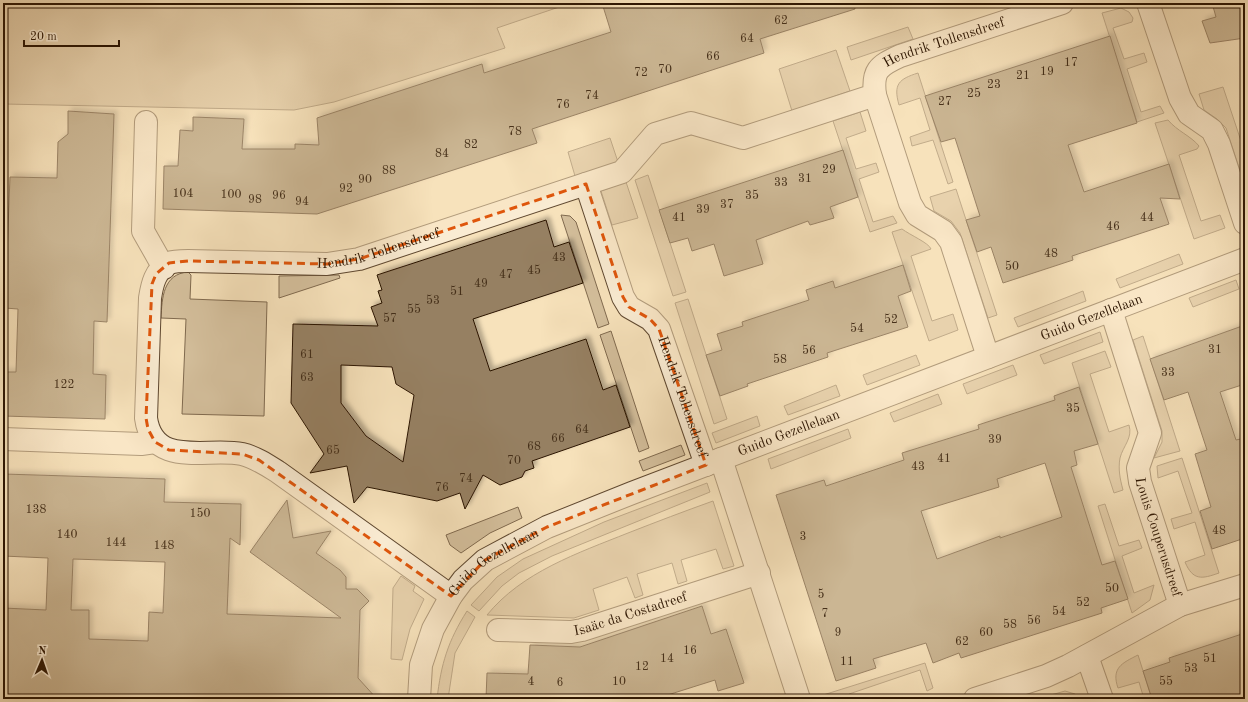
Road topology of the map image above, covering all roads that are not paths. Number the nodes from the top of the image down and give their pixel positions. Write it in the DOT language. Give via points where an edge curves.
graph roads {
  1 [pos="1062,3"];
  2 [pos="1148,3"];
  3 [pos="875,96"];
  4 [pos="146,122"];
  5 [pos="586,184"];
  6 [pos="1245,223"];
  7 [pos="1245,259"];
  8 [pos="164,268"];
  9 [pos="1111,310"];
  10 [pos="988,357"];
  11 [pos="3,440"];
  12 [pos="155,442"];
  13 [pos="714,462"];
  14 [pos="759,573"];
  15 [pos="1245,585"];
  16 [pos="451,596"];
  17 [pos="1180,605"];
  18 [pos="498,630"];
  19 [pos="1087,656"];
  20 [pos="418,699"];
  21 [pos="799,699"];
  22 [pos="975,699"];
  23 [pos="1102,699"];
  1 -- 3 [label="street, Hendrik Tollensdreef" via="886,62 875,72"];
  2 -- 6 [label="street" via="1180,98 1189,114 1212,130"];
  3 -- 5 [label="street, Hendrik Tollensdreef" via="743,138 691,122 655,134 622,172"];
  3 -- 10 [label="street, Hendrik Tollensdreef" via="910,203 917,215 943,231 950,242"];
  4 -- 8 [label="street" via="143,231"];
  5 -- 8 [label="street, Hendrik Tollensdreef" via="359,259 327,264 188,261 169,263"];
  5 -- 13 [label="street, Hendrik Tollensdreef" via="622,297 629,307 650,319 658,329"];
  7 -- 9 [label="street, Guido Gezellelaan"];
  8 -- 12 [label="street" via="156,274 150,298 146,418"];
  9 -- 10 [label="street, Guido Gezellelaan"];
  9 -- 17 [label="street, Louis Couperusdreef" via="1150,433 1138,468 1140,482"];
  10 -- 13 [label="street, Guido Gezellelaan"];
  11 -- 12 [label="street" via="141,444"];
  12 -- 16 [label="street" via="169,450 242,454 259,460"];
  13 -- 14 [label="street"];
  13 -- 16 [label="street, Guido Gezellelaan" via="547,527 485,560 462,580"];
  14 -- 18 [label="street, Isaäc da Costadreef" via="582,630"];
  14 -- 21 [label="street"];
  15 -- 17 [label="street, Louis Couperusdreef"];
  16 -- 20 [label="street, Guido Gezellelaan" via="430,636 422,665"];
  17 -- 19 [label="street, Louis Couperusdreef"];
  19 -- 22 [label="street, Louis Couperusdreef" via="1046,676"];
  19 -- 23 [label="street"];
}
